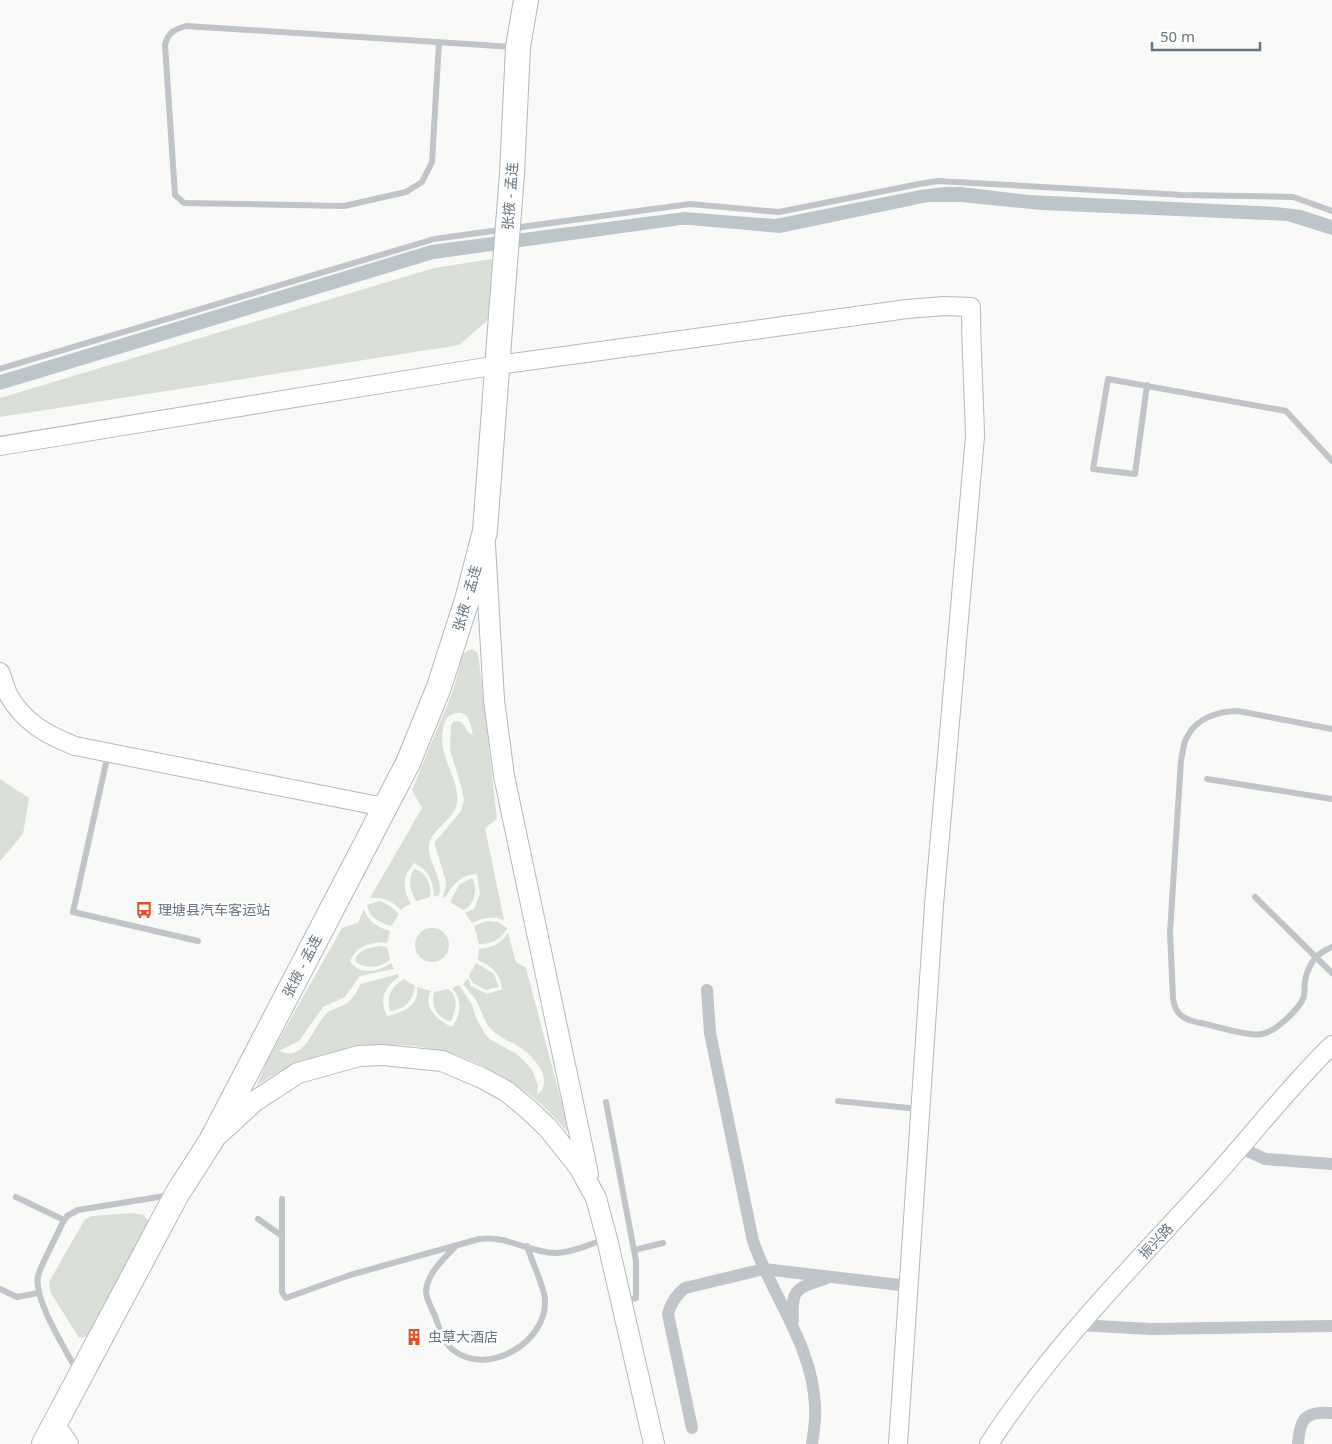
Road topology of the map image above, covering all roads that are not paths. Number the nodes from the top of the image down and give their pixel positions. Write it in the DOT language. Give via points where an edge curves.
graph roads {
  1 [pos="526,0"];
  2 [pos="439,42"];
  3 [pos="518,47"];
  4 [pos="1332,211"];
  5 [pos="498,365"];
  6 [pos="0,369"];
  7 [pos="1146,386"];
  8 [pos="0,446"];
  9 [pos="1332,461"];
  10 [pos="485,531"];
  11 [pos="0,672"];
  12 [pos="1332,729"];
  13 [pos="108,753"];
  14 [pos="1207,779"];
  15 [pos="1332,799"];
  16 [pos="384,807"];
  17 [pos="1255,897"];
  18 [pos="198,942"];
  19 [pos="1332,947"];
  20 [pos="1316,956"];
  21 [pos="1332,972"];
  22 [pos="707,990"];
  23 [pos="1332,1045"];
  24 [pos="838,1101"];
  25 [pos="606,1102"];
  26 [pos="920,1109"];
  27 [pos="212,1141"];
  28 [pos="1241,1148"];
  29 [pos="1332,1164"];
  30 [pos="590,1185"];
  31 [pos="177,1194"];
  32 [pos="16,1197"];
  33 [pos="282,1199"];
  34 [pos="258,1219"];
  35 [pos="64,1220"];
  36 [pos="282,1236"];
  37 [pos="607,1239"];
  38 [pos="663,1243"];
  39 [pos="456,1246"];
  40 [pos="527,1246"];
  41 [pos="634,1250"];
  42 [pos="764,1269"];
  43 [pos="829,1278"];
  44 [pos="908,1286"];
  45 [pos="0,1289"];
  46 [pos="38,1293"];
  47 [pos="622,1302"];
  48 [pos="1079,1325"];
  49 [pos="1332,1326"];
  50 [pos="794,1331"];
  51 [pos="80,1376"];
  52 [pos="1332,1413"];
  53 [pos="692,1428"];
  54 [pos="49,1434"];
  55 [pos="68,1444"];
  56 [pos="654,1444"];
  57 [pos="812,1444"];
  58 [pos="898,1444"];
  59 [pos="989,1444"];
  60 [pos="1298,1444"];
  1 -- 3 [label="highway, 张掖 - 孟连"];
  2 -- 2 [label="lane" via="186,26 173,30 165,45 175,195 184,203 344,206 406,192 422,182 432,162"];
  2 -- 3 [label="lane"];
  3 -- 5 [label="highway, 张掖 - 孟连, bridge"];
  4 -- 6 [label="lane" via="1293,198 938,181 779,212 690,204 434,239"];
  5 -- 8 [label="street"];
  5 -- 10 [label="highway, 张掖 - 孟连"];
  5 -- 26 [label="street" via="907,309 970,307 975,436 934,905"];
  7 -- 7 [label="lane" via="1108,379 1093,469 1135,474"];
  7 -- 9 [label="lane" via="1286,411"];
  10 -- 16 [label="highway, 张掖 - 孟连" via="468,600 439,687 408,763"];
  10 -- 30 [label="main road" via="494,700 502,767"];
  11 -- 13 [label="street" via="8,694 33,724 50,736 75,746"];
  12 -- 20 [label="lane" via="1226,711 1200,721 1186,738 1170,933 1175,1008 1180,1016 1195,1022 1262,1034 1278,1026 1301,1002 1308,969"];
  13 -- 16 [label="street"];
  13 -- 18 [label="lane" via="73,912"];
  14 -- 15 [label="lane"];
  16 -- 27 [label="highway, 张掖 - 孟连"];
  17 -- 20 [label="lane"];
  19 -- 20 [label="lane"];
  20 -- 21 [label="lane"];
  22 -- 42 [label="street" via="710,1033 753,1241"];
  23 -- 28 [label="street, 振兴路"];
  24 -- 26 [label="lane"];
  25 -- 41 [label="lane"];
  26 -- 44 [label="street"];
  27 -- 30 [label="main road" via="256,1101 298,1074 358,1056 409,1056 442,1061 506,1091 548,1128"];
  27 -- 31 [label="highway, 张掖 - 孟连"];
  28 -- 29 [label="street" via="1265,1159"];
  28 -- 48 [label="street, 振兴路"];
  30 -- 37 [label="main road"];
  31 -- 35 [label="lane" via="84,1209"];
  31 -- 51 [label="highway, 张掖 - 孟连"];
  32 -- 35 [label="lane"];
  33 -- 36 [label="lane"];
  34 -- 36 [label="lane"];
  35 -- 46 [label="lane" via="38,1277"];
  36 -- 39 [label="lane" via="282,1292 286,1298 358,1273"];
  37 -- 40 [label="lane" via="561,1253"];
  37 -- 47 [label="main road"];
  38 -- 41 [label="lane"];
  39 -- 40 [label="lane" via="488,1238"];
  39 -- 40 [label="lane" via="434,1272 426,1292 444,1339 452,1350 483,1359 515,1350 524,1344 540,1322 545,1299"];
  41 -- 47 [label="lane" via="636,1298"];
  42 -- 43 [label="street"];
  42 -- 50 [label="street"];
  42 -- 53 [label="street" via="685,1288 671,1304 668,1321"];
  43 -- 44 [label="street"];
  43 -- 50 [label="street" via="796,1293 792,1304"];
  44 -- 58 [label="street"];
  45 -- 46 [label="lane" via="17,1296"];
  46 -- 51 [label="lane"];
  47 -- 56 [label="main road"];
  48 -- 49 [label="street" via="1151,1329"];
  48 -- 59 [label="street, 振兴路"];
  50 -- 57 [label="street" via="808,1366 815,1404"];
  51 -- 54 [label="highway, 张掖 - 孟连"];
  52 -- 60 [label="street" via="1308,1415 1299,1432"];
  54 -- 55 [label="main road"];
}
